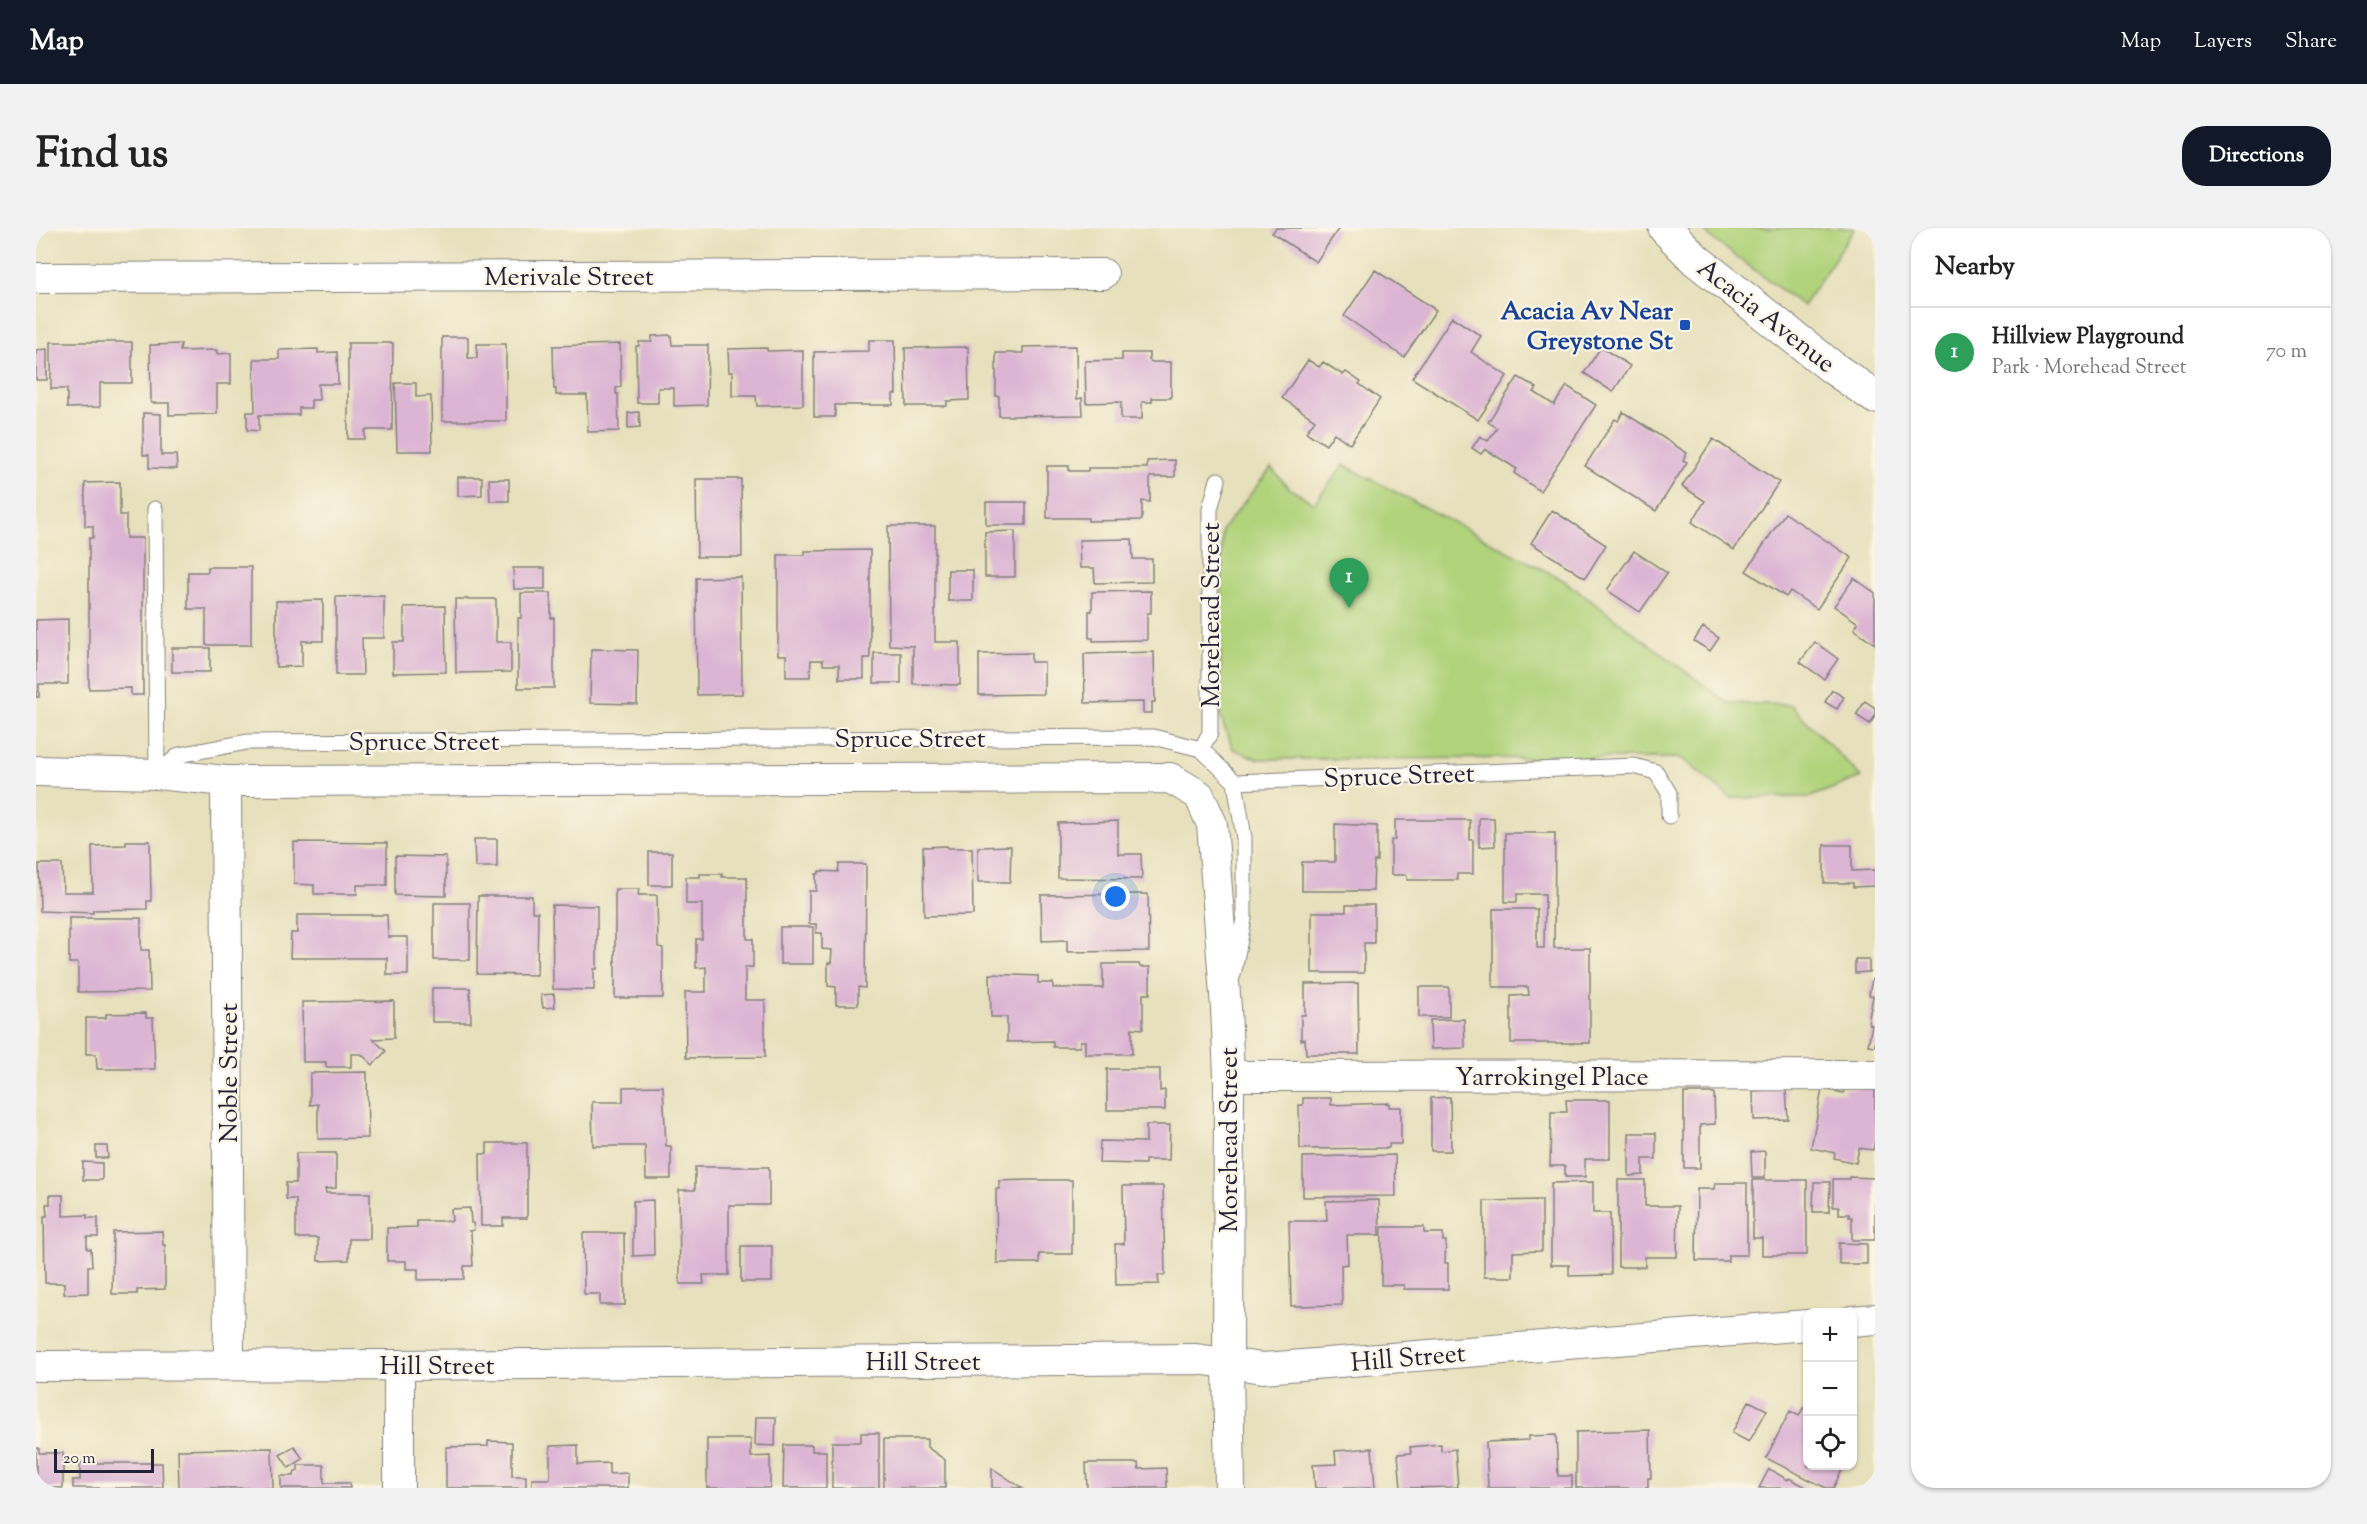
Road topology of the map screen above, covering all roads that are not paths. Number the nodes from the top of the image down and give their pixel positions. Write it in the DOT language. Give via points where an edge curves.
graph roads {
  1 [pos="1665,228"];
  2 [pos="1103,274"];
  3 [pos="36,278"];
  4 [pos="1875,396"];
  5 [pos="1218,480"];
  6 [pos="155,509"];
  7 [pos="1201,749"];
  8 [pos="36,771"];
  9 [pos="157,774"];
  10 [pos="226,781"];
  11 [pos="1235,782"];
  12 [pos="1199,795"];
  13 [pos="1669,816"];
  14 [pos="1226,1008"];
  15 [pos="1875,1075"];
  16 [pos="1229,1076"];
  17 [pos="1875,1319"];
  18 [pos="1857,1321"];
  19 [pos="1803,1324"];
  20 [pos="229,1364"];
  21 [pos="1228,1364"];
  22 [pos="399,1365"];
  23 [pos="36,1366"];
  24 [pos="399,1488"];
  25 [pos="1230,1488"];
  1 -- 4 [label="street, Acacia Avenue" via="1696,260 1833,368"];
  2 -- 3 [label="street, Merivale Street"];
  5 -- 7 [label="lane, Morehead Street" via="1210,509 1210,733"];
  6 -- 9 [label="lane"];
  7 -- 9 [label="lane, Spruce Street" via="1153,737 248,742 179,755"];
  7 -- 11 [label="lane"];
  8 -- 9 [label="street, Spruce Street"];
  9 -- 10 [label="street, Spruce Street"];
  10 -- 12 [label="street, Spruce Street" via="1170,778"];
  10 -- 20 [label="street, Noble Street"];
  11 -- 13 [label="lane, Spruce Street" via="1634,766 1656,772 1669,793"];
  11 -- 14 [label="lane" via="1244,838 1244,919"];
  12 -- 14 [label="street, Morehead Street" via="1212,824"];
  14 -- 16 [label="street, Morehead Street"];
  15 -- 16 [label="street, Yarrokingel Place"];
  16 -- 21 [label="street, Morehead Street"];
  17 -- 18 [label="street"];
  19 -- 21 [label="street, Hill Street" via="1263,1368"];
  20 -- 22 [label="street, Hill Street"];
  20 -- 23 [label="street, Hill Street"];
  21 -- 22 [label="street, Hill Street" via="1196,1359"];
  21 -- 25 [label="street, Morehead Street"];
  22 -- 24 [label="street"];
}
